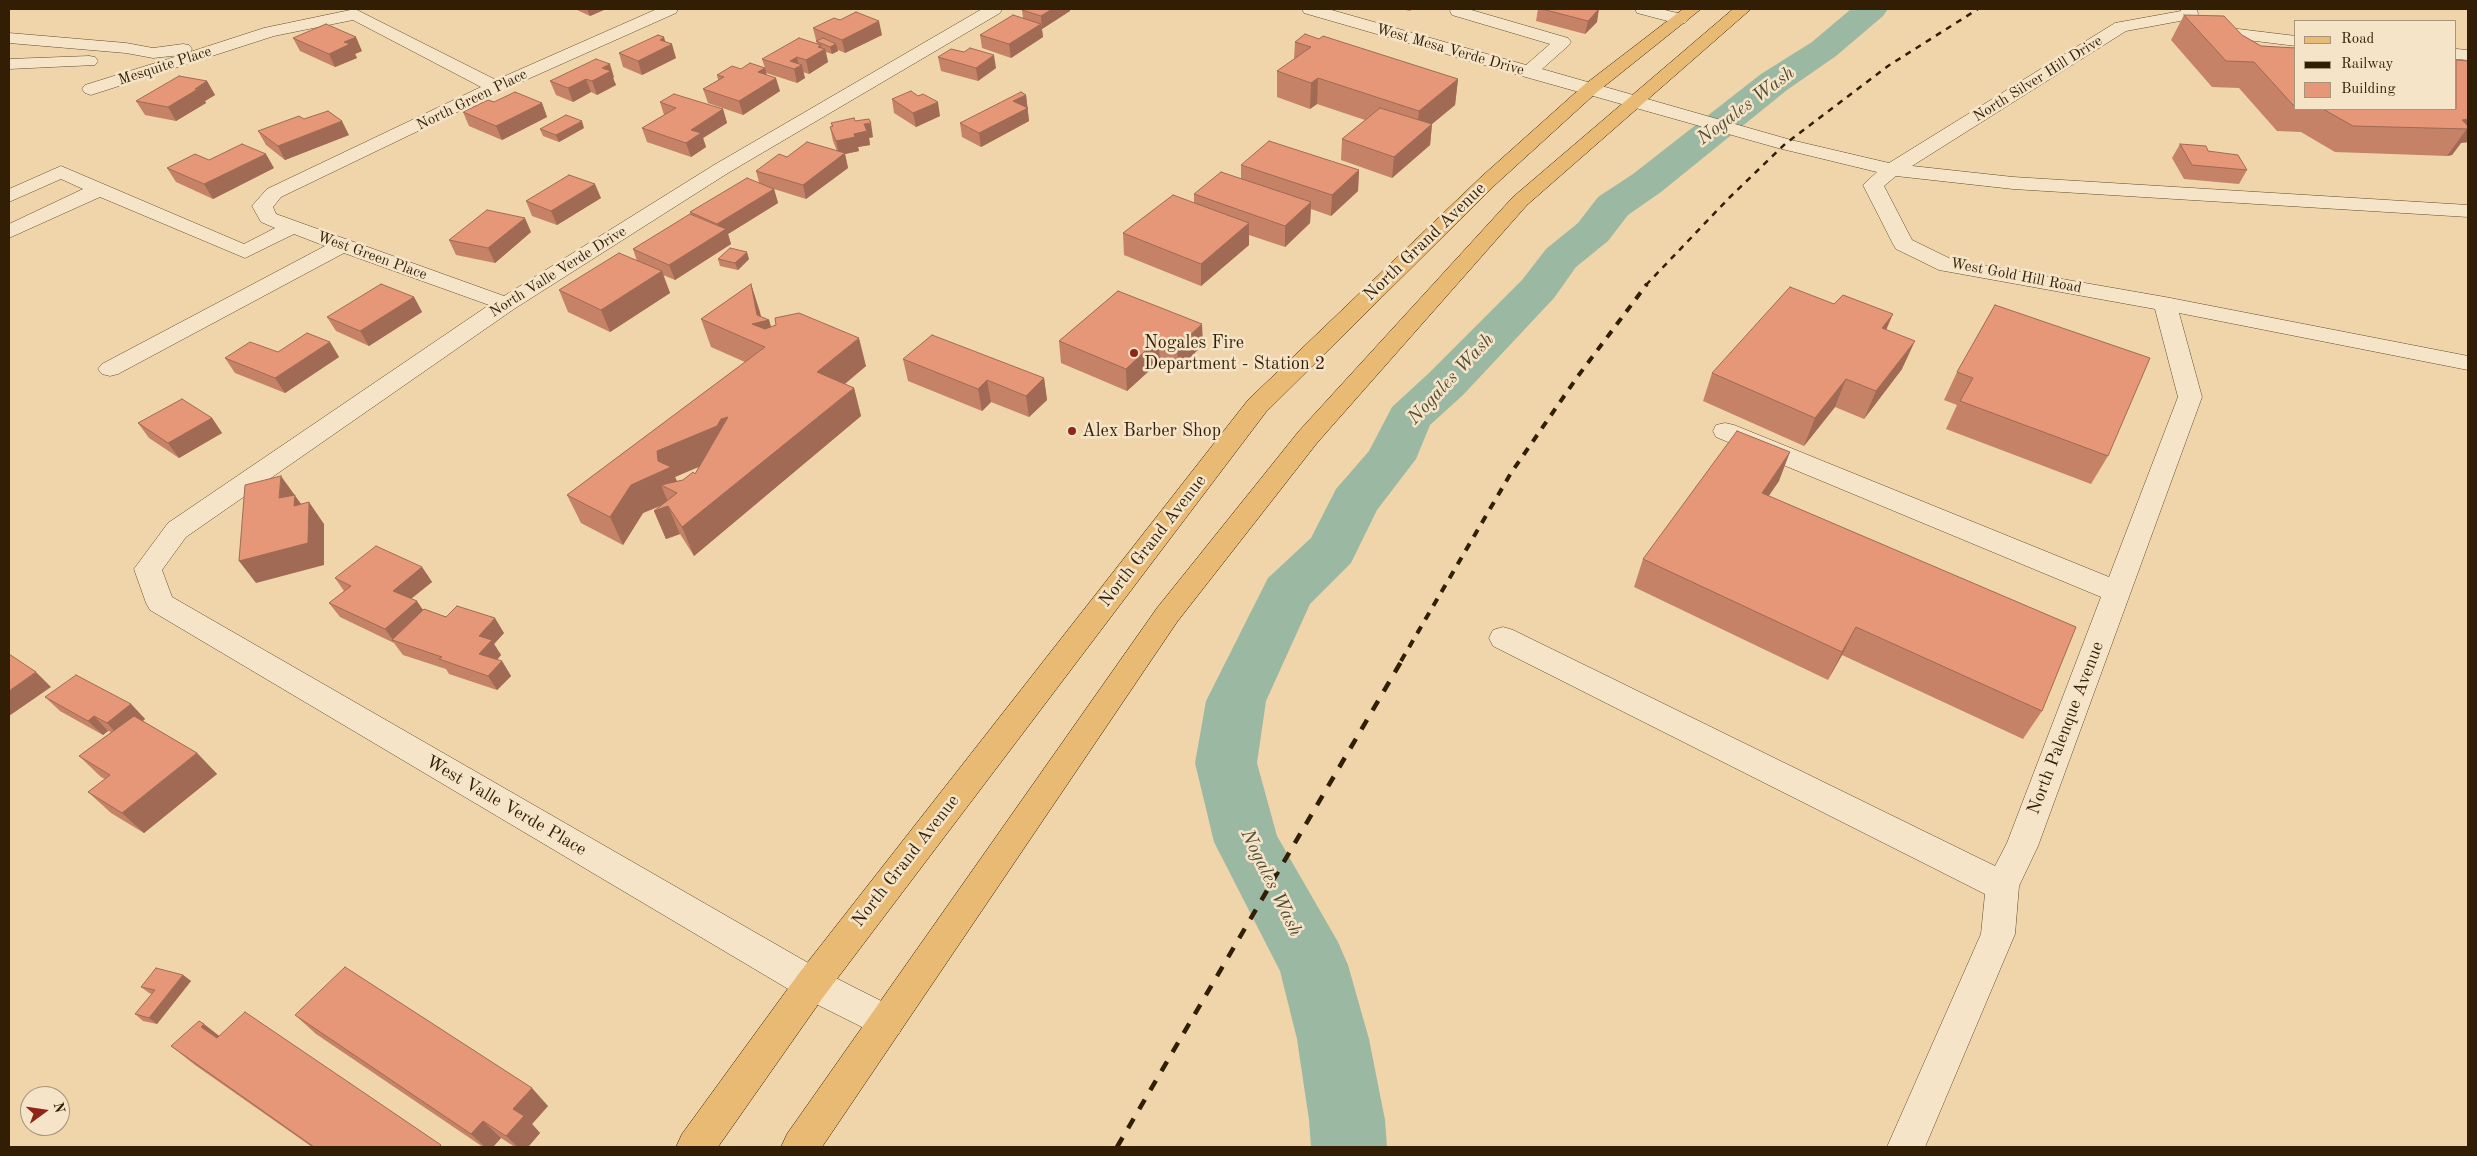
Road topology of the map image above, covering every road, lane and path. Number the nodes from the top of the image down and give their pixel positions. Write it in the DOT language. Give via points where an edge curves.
graph roads {
  1 [pos="670,9"];
  2 [pos="994,9"];
  3 [pos="1310,9"];
  4 [pos="1644,9"];
  5 [pos="1743,9"];
  6 [pos="2189,9"];
  7 [pos="1458,11"];
  8 [pos="1686,14"];
  9 [pos="2144,22"];
  10 [pos="9,38"];
  11 [pos="2294,41"];
  12 [pos="239,42"];
  13 [pos="153,53"];
  14 [pos="9,64"];
  15 [pos="1528,72"];
  16 [pos="495,87"];
  17 [pos="91,89"];
  18 [pos="1590,89"];
  19 [pos="1634,102"];
  20 [pos="1892,170"];
  21 [pos="100,189"];
  22 [pos="274,193"];
  23 [pos="9,196"];
  24 [pos="2468,211"];
  25 [pos="292,227"];
  26 [pos="9,232"];
  27 [pos="342,245"];
  28 [pos="506,304"];
  29 [pos="2165,304"];
  30 [pos="2468,363"];
  31 [pos="110,369"];
  32 [pos="1725,431"];
  33 [pos="148,569"];
  34 [pos="2117,592"];
  35 [pos="1503,638"];
  36 [pos="2002,886"];
  37 [pos="812,984"];
  38 [pos="886,1022"];
  39 [pos="695,1147"];
  40 [pos="800,1147"];
  41 [pos="1906,1147"];
  1 -- 16 [label="street, North Green Place"];
  2 -- 28 [label="street, North Valle Verde Drive" via="721,169"];
  3 -- 15 [label="street, West Mesa Verde Drive"];
  4 -- 8 [label="street"];
  5 -- 19 [label="main road"];
  6 -- 9 [label="street, North Silver Hill Drive" via="2190,14"];
  7 -- 15 [label="street" via="1562,42"];
  8 -- 18 [label="main road, North Grand Avenue"];
  9 -- 11 [label="street"];
  9 -- 20 [label="street, North Silver Hill Drive" via="2121,27"];
  10 -- 13 [label="street, Mesquite Place"];
  12 -- 13 [label="street, Mesquite Place"];
  12 -- 16 [label="street, Mesquite Place" via="355,14"];
  12 -- 17 [label="street, Mesquite Place"];
  13 -- 14 [label="street, Mesquite Place" via="118,60"];
  15 -- 18 [label="street, West Mesa Verde Drive"];
  16 -- 22 [label="street, North Green Place"];
  18 -- 19 [label="street"];
  18 -- 37 [label="main road, North Grand Avenue" via="1488,181 1257,406"];
  19 -- 20 [label="street"];
  19 -- 38 [label="main road" via="1520,201 1308,437 1167,615"];
  20 -- 24 [label="street" via="2013,183"];
  20 -- 29 [label="street, West Gold Hill Road" via="1873,185 1904,244 1947,264"];
  21 -- 23 [label="street" via="61,172"];
  21 -- 25 [label="street" via="245,252"];
  21 -- 26 [label="street"];
  22 -- 25 [label="street, West Green Place" via="262,206 268,218"];
  25 -- 27 [label="street, West Green Place"];
  27 -- 28 [label="street, West Green Place"];
  27 -- 31 [label="street"];
  28 -- 33 [label="street, North Valle Verde Drive" via="177,530"];
  29 -- 30 [label="street, West Gold Hill Road"];
  29 -- 34 [label="street, North Palenque Avenue" via="2190,397"];
  32 -- 34 [label="street"];
  33 -- 37 [label="street, West Valle Verde Place" via="160,603"];
  34 -- 36 [label="street, North Palenque Avenue" via="2022,846"];
  35 -- 36 [label="street"];
  36 -- 41 [label="street, North Palenque Avenue" via="1998,934"];
  37 -- 38 [label="street, West Valle Verde Place"];
  37 -- 39 [label="main road, North Grand Avenue"];
  38 -- 40 [label="main road"];
}
